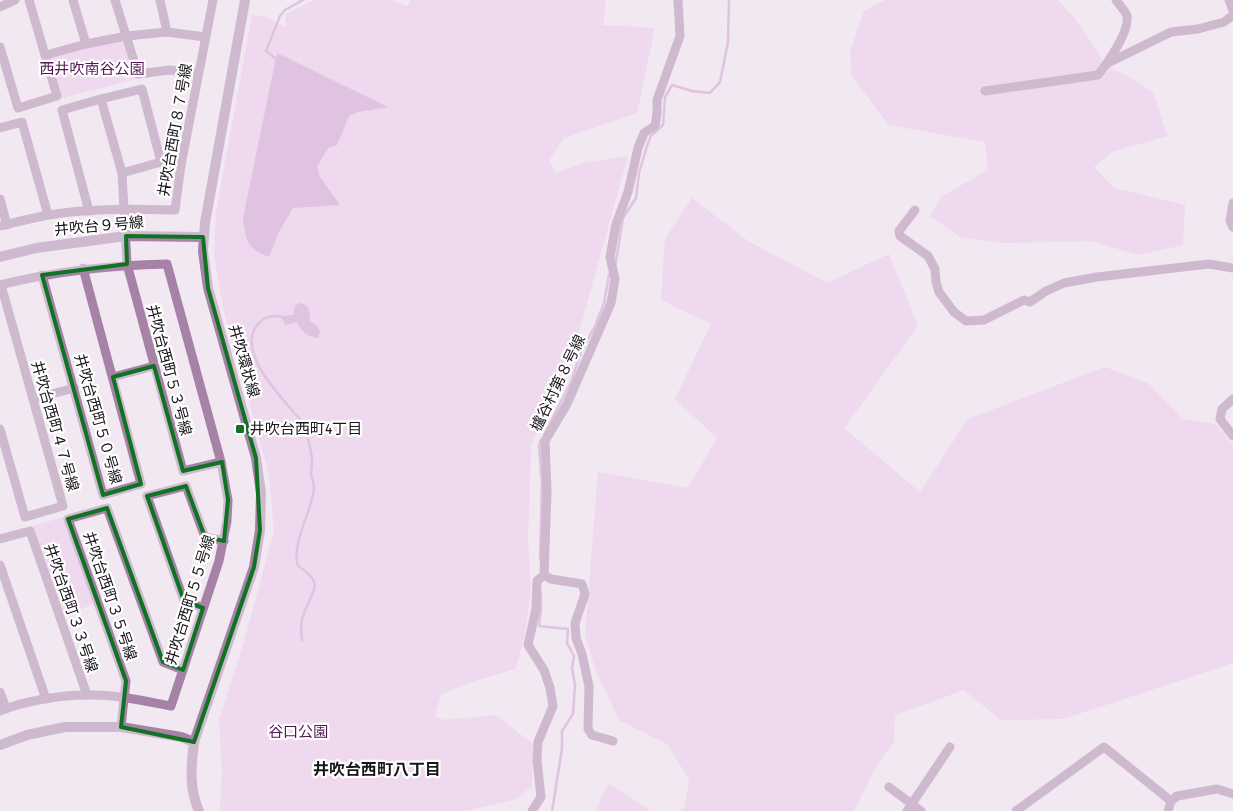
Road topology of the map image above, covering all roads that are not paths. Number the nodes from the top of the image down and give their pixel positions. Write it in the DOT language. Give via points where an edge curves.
graph roads {
  1 [pos="15,0"];
  2 [pos="29,0"];
  3 [pos="73,0"];
  4 [pos="115,0"];
  5 [pos="160,0"];
  6 [pos="212,0"];
  7 [pos="244,0"];
  8 [pos="678,0"];
  9 [pos="1116,0"];
  10 [pos="1229,0"];
  11 [pos="0,7"];
  12 [pos="1233,10"];
  13 [pos="1233,15"];
  14 [pos="167,32"];
  15 [pos="127,36"];
  16 [pos="205,37"];
  17 [pos="86,44"];
  18 [pos="0,47"];
  19 [pos="46,56"];
  20 [pos="1108,63"];
  21 [pos="198,74"];
  22 [pos="985,92"];
  23 [pos="101,99"];
  24 [pos="0,128"];
  25 [pos="161,162"];
  26 [pos="181,166"];
  27 [pos="122,173"];
  28 [pos="0,199"];
  29 [pos="1233,203"];
  30 [pos="125,208"];
  31 [pos="916,210"];
  32 [pos="89,211"];
  33 [pos="48,215"];
  34 [pos="4,225"];
  35 [pos="1233,227"];
  36 [pos="126,236"];
  37 [pos="203,237"];
  38 [pos="0,257"];
  39 [pos="127,264"];
  40 [pos="83,268"];
  41 [pos="1233,268"];
  42 [pos="42,275"];
  43 [pos="0,285"];
  44 [pos="154,366"];
  45 [pos="113,377"];
  46 [pos="74,388"];
  47 [pos="33,399"];
  48 [pos="1233,400"];
  49 [pos="0,429"];
  50 [pos="1233,436"];
  51 [pos="221,462"];
  52 [pos="0,539"];
  53 [pos="224,540"];
  54 [pos="0,565"];
  55 [pos="542,577"];
  56 [pos="203,608"];
  57 [pos="182,670"];
  58 [pos="0,692"];
  59 [pos="87,694"];
  60 [pos="124,698"];
  61 [pos="46,699"];
  62 [pos="3,710"];
  63 [pos="121,727"];
  64 [pos="612,741"];
  65 [pos="194,742"];
  66 [pos="0,745"];
  67 [pos="950,747"];
  68 [pos="888,787"];
  69 [pos="1233,794"];
  70 [pos="1171,801"];
  71 [pos="909,808"];
  72 [pos="199,811"];
  73 [pos="532,811"];
  74 [pos="921,811"];
  75 [pos="1016,811"];
  76 [pos="1168,811"];
  1 -- 11 [label="street"];
  2 -- 19 [label="street"];
  3 -- 17 [label="street"];
  4 -- 15 [label="street"];
  5 -- 14 [label="street"];
  6 -- 16 [label="street, 井吹台西町８７号線"];
  7 -- 37 [label="street, 井吹環状線"];
  8 -- 55 [label="street, 櫨谷村第８号線" via="680,36 656,100 654,126 644,134 638,148 628,192 616,224 610,257 615,278 611,303 567,404 545,441 547,492"];
  9 -- 20 [label="street" via="1127,15 1127,27"];
  10 -- 12 [label="street"];
  13 -- 20 [label="street" via="1224,22 1170,32"];
  14 -- 15 [label="street"];
  14 -- 16 [label="street"];
  15 -- 17 [label="street"];
  15 -- 21 [label="street" via="138,74 170,70"];
  16 -- 21 [label="street, 井吹台西町８７号線"];
  17 -- 19 [label="street"];
  18 -- 19 [label="street" via="18,108 57,96"];
  20 -- 22 [label="street" via="1098,75"];
  21 -- 26 [label="street, 井吹台西町８７号線"];
  23 -- 25 [label="street" via="142,89"];
  23 -- 27 [label="street, 井吹台西町５３号線"];
  23 -- 32 [label="street" via="62,110"];
  24 -- 33 [label="street" via="22,122"];
  25 -- 26 [label="street"];
  25 -- 27 [label="street"];
  26 -- 30 [label="street, 井吹台西町８７号線" via="175,210"];
  27 -- 30 [label="street, 井吹台西町５３号線"];
  28 -- 34 [label="street"];
  29 -- 35 [label="street" via="1230,222"];
  30 -- 32 [label="street, 井吹台西町８７号線"];
  30 -- 36 [label="street, 井吹台西町５３号線"];
  31 -- 41 [label="street" via="899,231 900,236 928,256 935,269 939,292 954,312 966,321 984,320 1024,300 1030,302 1064,283 1208,264"];
  32 -- 33 [label="street, 井吹台西町８７号線"];
  33 -- 34 [label="street, 井吹台西町８７号線"];
  36 -- 37 [label="street, 井吹台９号線"];
  36 -- 38 [label="street, 井吹台９号線" via="36,248"];
  36 -- 39 [label="street, 井吹台西町５３号線"];
  37 -- 65 [label="street, 井吹環状線" via="208,288 256,458 261,493 254,567"];
  39 -- 40 [label="street, 井吹台西町５５号線"];
  39 -- 44 [label="street, 井吹台西町５３号線"];
  39 -- 51 [label="street, 井吹台西町５５号線" via="167,264"];
  40 -- 42 [label="street, 井吹台西町５５号線"];
  40 -- 45 [label="street, 井吹台西町５０号線"];
  42 -- 43 [label="street, 井吹台西町５５号線"];
  42 -- 46 [label="street, 井吹台西町５０号線"];
  43 -- 47 [label="street, 井吹台西町４７号線"];
  44 -- 45 [label="street"];
  44 -- 51 [label="street, 井吹台西町５３号線" via="183,471"];
  45 -- 46 [label="street, 井吹台西町５０号線" via="142,484 103,495"];
  46 -- 47 [label="street"];
  47 -- 49 [label="street, 井吹台西町４７号線" via="64,506 25,517"];
  48 -- 50 [label="street" via="1222,409 1220,419"];
  51 -- 53 [label="street, 井吹台西町５５号線" via="228,500"];
  52 -- 59 [label="street, 井吹台西町３３号線" via="30,531"];
  53 -- 56 [label="street, 井吹台西町５５号線"];
  53 -- 56 [label="street" via="205,537 186,486 147,496 184,601"];
  54 -- 61 [label="street"];
  55 -- 64 [label="street" via="582,584 585,594 575,623 589,686 588,729 592,735"];
  55 -- 73 [label="street, 櫨谷村第８号線" via="537,581 536,609 528,644 544,670 553,706 538,742 541,797"];
  56 -- 57 [label="street, 井吹台西町５５号線"];
  57 -- 60 [label="street, 井吹台西町５５号線" via="171,706"];
  57 -- 60 [label="street, 井吹台西町３５号線" via="163,662 107,508 68,519 126,681"];
  58 -- 62 [label="street"];
  59 -- 60 [label="street, 井吹台西町５５号線"];
  59 -- 61 [label="street, 井吹台西町５５号線"];
  60 -- 63 [label="street, 井吹台西町３５号線"];
  61 -- 62 [label="street, 井吹台西町５５号線"];
  63 -- 65 [label="street"];
  63 -- 66 [label="street" via="65,727"];
  65 -- 72 [label="street, 井吹環状線" via="191,770 194,800"];
  67 -- 71 [label="street"];
  68 -- 71 [label="street"];
  69 -- 70 [label="street" via="1217,790 1177,796"];
  70 -- 75 [label="street" via="1104,747"];
  70 -- 76 [label="street"];
  71 -- 74 [label="street"];
}
